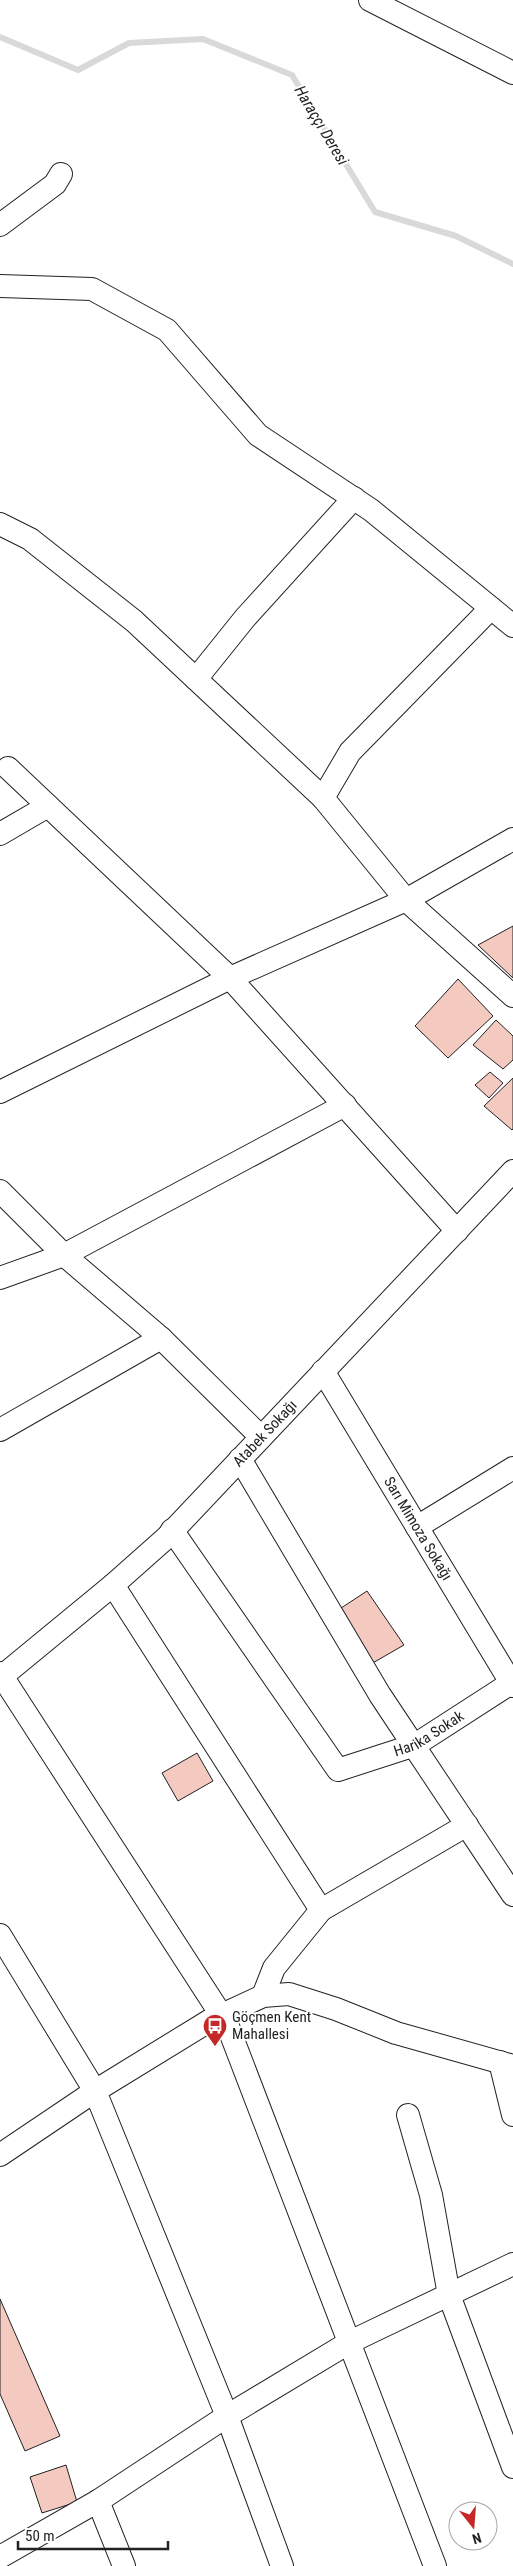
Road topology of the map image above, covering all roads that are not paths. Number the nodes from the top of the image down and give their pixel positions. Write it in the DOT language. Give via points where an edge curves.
graph roads {
  1 [pos="370,0"];
  2 [pos="513,74"];
  3 [pos="61,174"];
  4 [pos="0,224"];
  5 [pos="0,286"];
  6 [pos="354,498"];
  7 [pos="0,524"];
  8 [pos="491,608"];
  9 [pos="513,626"];
  10 [pos="196,679"];
  11 [pos="8,768"];
  12 [pos="323,798"];
  13 [pos="48,806"];
  14 [pos="0,834"];
  15 [pos="513,839"];
  16 [pos="406,900"];
  17 [pos="230,978"];
  18 [pos="513,996"];
  19 [pos="0,1092"];
  20 [pos="345,1105"];
  21 [pos="513,1171"];
  22 [pos="0,1191"];
  23 [pos="457,1231"];
  24 [pos="64,1255"];
  25 [pos="0,1278"];
  26 [pos="160,1338"];
  27 [pos="324,1371"];
  28 [pos="0,1430"];
  29 [pos="261,1437"];
  30 [pos="240,1459"];
  31 [pos="513,1468"];
  32 [pos="417,1527"];
  33 [pos="172,1530"];
  34 [pos="113,1585"];
  35 [pos="1,1676"];
  36 [pos="512,1684"];
  37 [pos="415,1745"];
  38 [pos="467,1825"];
  39 [pos="513,1895"];
  40 [pos="321,1910"];
  41 [pos="0,1935"];
  42 [pos="263,1996"];
  43 [pos="222,2016"];
  44 [pos="506,2064"];
  45 [pos="95,2091"];
  46 [pos="408,2115"];
  47 [pos="513,2115"];
  48 [pos="0,2155"];
  49 [pos="513,2264"];
  50 [pos="449,2295"];
  51 [pos="350,2342"];
  52 [pos="227,2416"];
  53 [pos="513,2468"];
  54 [pos="98,2501"];
  55 [pos="0,2557"];
  56 [pos="124,2566"];
  57 [pos="282,2566"];
  58 [pos="435,2566"];
  1 -- 2 [label="street"];
  3 -- 4 [label="street" via="55,184"];
  5 -- 6 [label="street" via="92,289 167,330 258,435"];
  6 -- 8 [label="street"];
  6 -- 10 [label="street" via="245,618"];
  7 -- 10 [label="street" via="30,539 134,621"];
  8 -- 9 [label="street"];
  8 -- 12 [label="street" via="350,752"];
  10 -- 12 [label="street"];
  11 -- 13 [label="street"];
  12 -- 16 [label="street"];
  13 -- 14 [label="street"];
  13 -- 17 [label="street"];
  15 -- 16 [label="street"];
  16 -- 17 [label="street"];
  16 -- 18 [label="street"];
  17 -- 19 [label="street"];
  17 -- 20 [label="street"];
  20 -- 23 [label="street"];
  20 -- 24 [label="street"];
  21 -- 23 [label="street, Atabek Sokağı"];
  22 -- 24 [label="street"];
  23 -- 27 [label="street, Atabek Sokağı"];
  24 -- 25 [label="street"];
  24 -- 26 [label="street"];
  26 -- 28 [label="street"];
  26 -- 29 [label="street"];
  27 -- 29 [label="street, Atabek Sokağı"];
  27 -- 32 [label="street, Sarı Mimoza Sokağı"];
  29 -- 30 [label="street, Atabek Sokağı"];
  30 -- 33 [label="street, Atabek Sokağı"];
  30 -- 37 [label="street" via="380,1695"];
  31 -- 32 [label="street"];
  32 -- 36 [label="street, Sarı Mimoza Sokağı"];
  33 -- 34 [label="street, Atabek Sokağı"];
  33 -- 37 [label="street, Harika Sokak" via="338,1770"];
  34 -- 35 [label="street, Atabek Sokağı"];
  34 -- 40 [label="street"];
  35 -- 43 [label="street"];
  36 -- 37 [label="street, Harika Sokak"];
  37 -- 38 [label="street"];
  38 -- 39 [label="street"];
  38 -- 40 [label="street"];
  40 -- 42 [label="street" via="274,1968"];
  41 -- 45 [label="street"];
  42 -- 43 [label="street"];
  42 -- 44 [label="street" via="289,1994 396,2034"];
  43 -- 45 [label="street"];
  43 -- 51 [label="street"];
  44 -- 47 [label="street"];
  45 -- 48 [label="street"];
  45 -- 52 [label="street"];
  46 -- 50 [label="street" via="431,2195"];
  49 -- 50 [label="street"];
  50 -- 51 [label="street"];
  50 -- 53 [label="street"];
  51 -- 52 [label="street"];
  51 -- 58 [label="street"];
  52 -- 54 [label="street"];
  52 -- 57 [label="street"];
  54 -- 55 [label="street"];
  54 -- 56 [label="street"];
}
